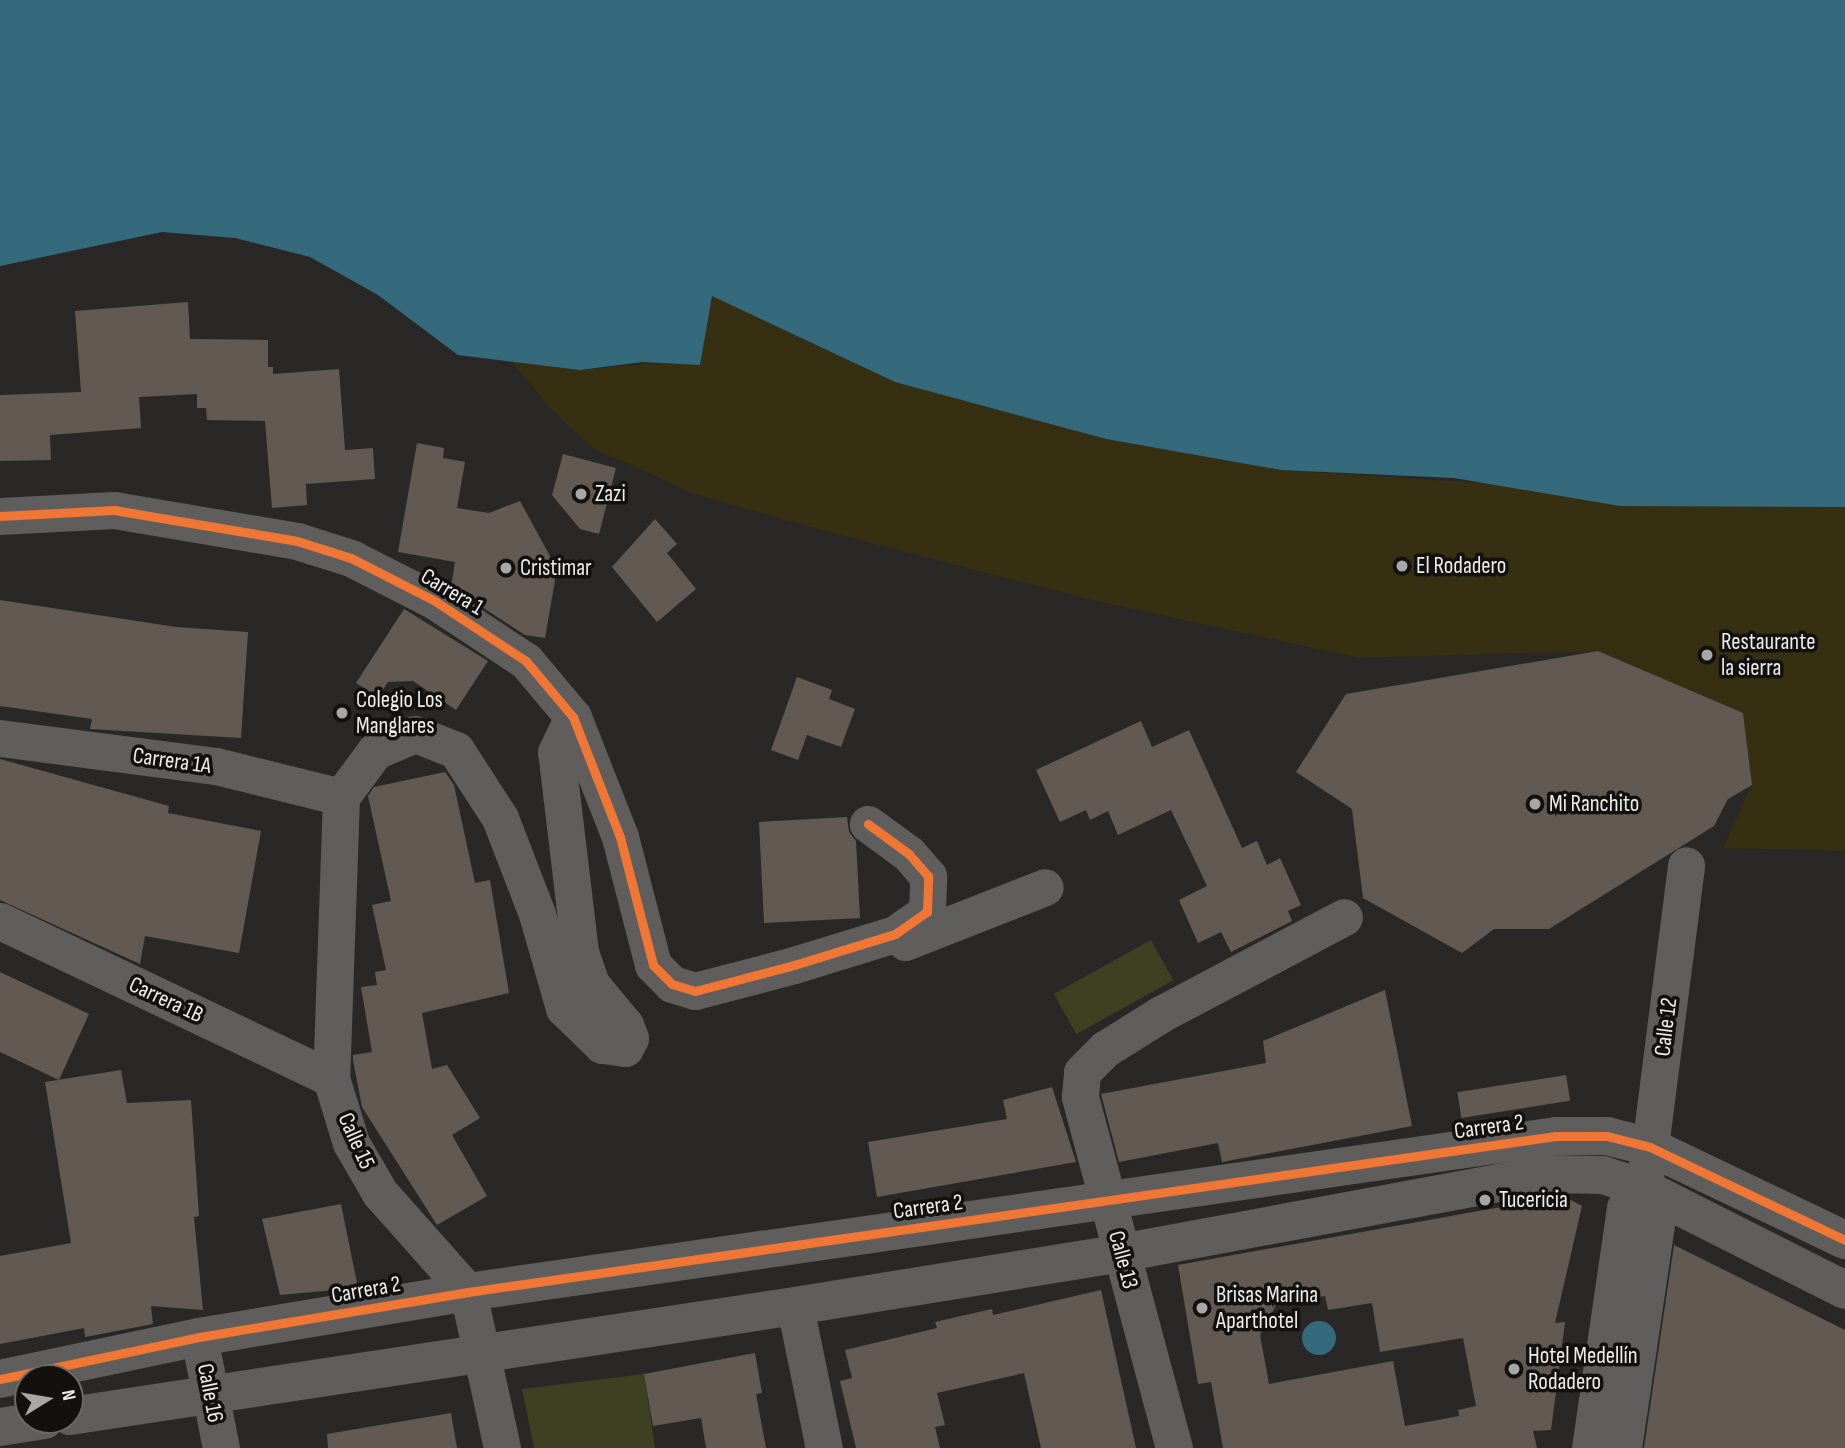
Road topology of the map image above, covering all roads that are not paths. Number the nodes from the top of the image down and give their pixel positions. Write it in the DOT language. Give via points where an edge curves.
graph roads {
  1 [pos="0,516"];
  2 [pos="573,717"];
  3 [pos="0,738"];
  4 [pos="341,797"];
  5 [pos="868,824"];
  6 [pos="1686,865"];
  7 [pos="1045,887"];
  8 [pos="1344,917"];
  9 [pos="0,921"];
  10 [pos="794,965"];
  11 [pos="331,1078"];
  12 [pos="1650,1147"];
  13 [pos="1643,1188"];
  14 [pos="1108,1201"];
  15 [pos="1845,1240"];
  16 [pos="1121,1253"];
  17 [pos="1845,1290"];
  18 [pos="468,1292"];
  19 [pos="795,1306"];
  20 [pos="199,1337"];
  21 [pos="481,1351"];
  22 [pos="0,1379"];
  23 [pos="210,1393"];
  24 [pos="84,1414"];
  25 [pos="221,1448"];
  26 [pos="502,1448"];
  27 [pos="824,1448"];
  28 [pos="1174,1448"];
  29 [pos="1590,1448"];
  30 [pos="1623,1448"];
  1 -- 2 [label="street, Carrera 1" via="114,510 298,541 351,558 435,601 526,660"];
  2 -- 4 [label="street" via="556,751 580,952 591,984 625,1026 630,1038 625,1048 602,1045 564,1008 537,914 500,818 456,750 415,734 375,751"];
  2 -- 10 [label="street, Carrera 1" via="620,836 653,964 672,984 695,991"];
  3 -- 4 [label="street, Carrera 1A" via="216,766"];
  4 -- 11 [label="street, Calle 15"];
  5 -- 10 [label="street" via="909,854 928,876 928,912 895,934"];
  6 -- 12 [label="street, Calle 12"];
  7 -- 10 [label="street" via="901,944"];
  8 -- 14 [label="street, Calle 13" via="1161,1014 1105,1049 1082,1072 1080,1096"];
  9 -- 11 [label="street, Carrera 1B"];
  11 -- 18 [label="street, Calle 15" via="351,1143 380,1193"];
  12 -- 13 [label="street, Calle 12"];
  12 -- 14 [label="street, Carrera 2" via="1607,1136 1556,1136"];
  12 -- 15 [label="street, Carrera 2"];
  13 -- 16 [label="street" via="1603,1175 1549,1174"];
  13 -- 17 [label="street"];
  13 -- 29 [label="street, Calle 12" via="1625,1208"];
  13 -- 30 [label="street" via="1657,1218"];
  14 -- 16 [label="street, Calle 13"];
  14 -- 18 [label="street, Carrera 2"];
  16 -- 19 [label="street"];
  16 -- 28 [label="street, Calle 13"];
  18 -- 20 [label="street, Carrera 2"];
  18 -- 21 [label="street, Calle 15"];
  19 -- 21 [label="street"];
  19 -- 27 [label="street"];
  20 -- 22 [label="street, Carrera 2"];
  20 -- 23 [label="street, Calle 16"];
  21 -- 23 [label="street"];
  21 -- 26 [label="street, Calle 15"];
  23 -- 24 [label="street"];
  23 -- 25 [label="street, Calle 16"];
}
